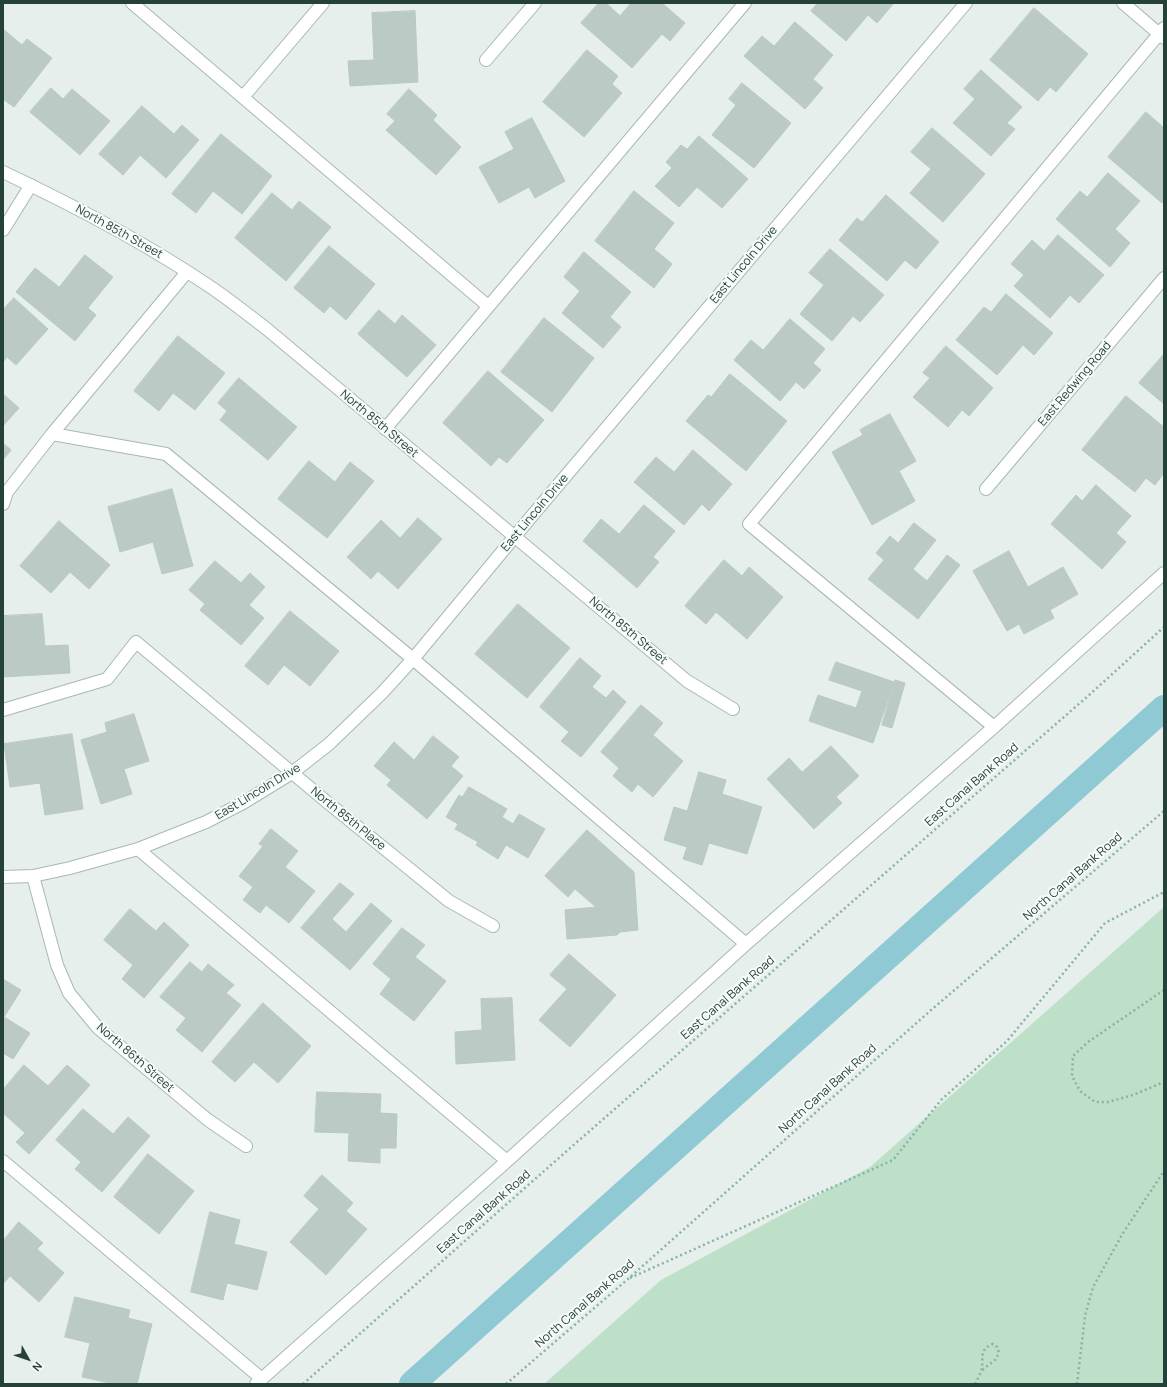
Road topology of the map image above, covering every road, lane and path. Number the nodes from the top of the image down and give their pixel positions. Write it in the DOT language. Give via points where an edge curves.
graph roads {
  1 [pos="132,3"];
  2 [pos="322,3"];
  3 [pos="535,3"];
  4 [pos="745,3"];
  5 [pos="966,3"];
  6 [pos="1123,3"];
  7 [pos="1162,33"];
  8 [pos="486,60"];
  9 [pos="243,97"];
  10 [pos="3,172"];
  11 [pos="31,185"];
  12 [pos="3,230"];
  13 [pos="187,272"];
  14 [pos="1164,278"];
  15 [pos="488,306"];
  16 [pos="385,429"];
  17 [pos="52,434"];
  18 [pos="986,489"];
  19 [pos="3,504"];
  20 [pos="515,536"];
  21 [pos="1164,573"];
  22 [pos="1164,627"];
  23 [pos="413,659"];
  24 [pos="733,709"];
  25 [pos="3,710"];
  26 [pos="994,727"];
  27 [pos="292,773"];
  28 [pos="1164,811"];
  29 [pos="138,849"];
  30 [pos="34,876"];
  31 [pos="3,877"];
  32 [pos="1164,892"];
  33 [pos="493,926"];
  34 [pos="746,944"];
  35 [pos="1164,990"];
  36 [pos="1164,1082"];
  37 [pos="246,1146"];
  38 [pos="3,1161"];
  39 [pos="507,1161"];
  40 [pos="1164,1171"];
  41 [pos="628,1279"];
  42 [pos="981,1371"];
  43 [pos="259,1381"];
  44 [pos="304,1384"];
  45 [pos="506,1384"];
  46 [pos="975,1384"];
  47 [pos="1077,1384"];
  1 -- 9 [label="street"];
  2 -- 9 [label="street"];
  3 -- 8 [label="street"];
  4 -- 15 [label="street"];
  5 -- 20 [label="street, East Lincoln Drive"];
  6 -- 7 [label="street"];
  7 -- 26 [label="street" via="749,524"];
  9 -- 15 [label="street"];
  10 -- 11 [label="street, North 85th Street"];
  11 -- 12 [label="street"];
  11 -- 13 [label="street, North 85th Street" via="74,206"];
  13 -- 16 [label="street, North 85th Street" via="268,330"];
  13 -- 17 [label="street"];
  14 -- 18 [label="street, East Redwing Road"];
  15 -- 16 [label="street"];
  16 -- 20 [label="street, North 85th Street"];
  17 -- 19 [label="street" via="7,492"];
  17 -- 23 [label="street" via="166,454"];
  20 -- 23 [label="street, East Lincoln Drive"];
  20 -- 24 [label="street, North 85th Street" via="687,680"];
  21 -- 26 [label="street"];
  22 -- 44 [label="path, East Canal Bank Road"];
  23 -- 27 [label="street, East Lincoln Drive" via="329,744"];
  23 -- 34 [label="street"];
  25 -- 27 [label="street, North 85th Place" via="107,679 136,642"];
  26 -- 34 [label="street"];
  27 -- 29 [label="street, East Lincoln Drive" via="206,822"];
  27 -- 33 [label="street, North 85th Place" via="449,901"];
  28 -- 41 [label="path, North Canal Bank Road" via="930,1011"];
  29 -- 30 [label="street, East Lincoln Drive"];
  29 -- 39 [label="street"];
  30 -- 31 [label="street, East Lincoln Drive"];
  30 -- 37 [label="street, North 86th Street" via="57,965 69,993 98,1028 208,1120"];
  32 -- 41 [label="path" via="1105,923 1007,1042 941,1100 893,1160"];
  34 -- 39 [label="street"];
  35 -- 36 [label="path" via="1088,1042 1073,1056 1072,1076 1080,1090 1096,1102 1108,1102 1133,1095"];
  38 -- 43 [label="street"];
  39 -- 43 [label="street"];
  40 -- 47 [label="path" via="1123,1233 1093,1287 1085,1316"];
  41 -- 45 [label="path, North Canal Bank Road"];
  42 -- 42 [label="path" via="995,1360 999,1353 993,1344 982,1352"];
  42 -- 46 [label="path"];
}
